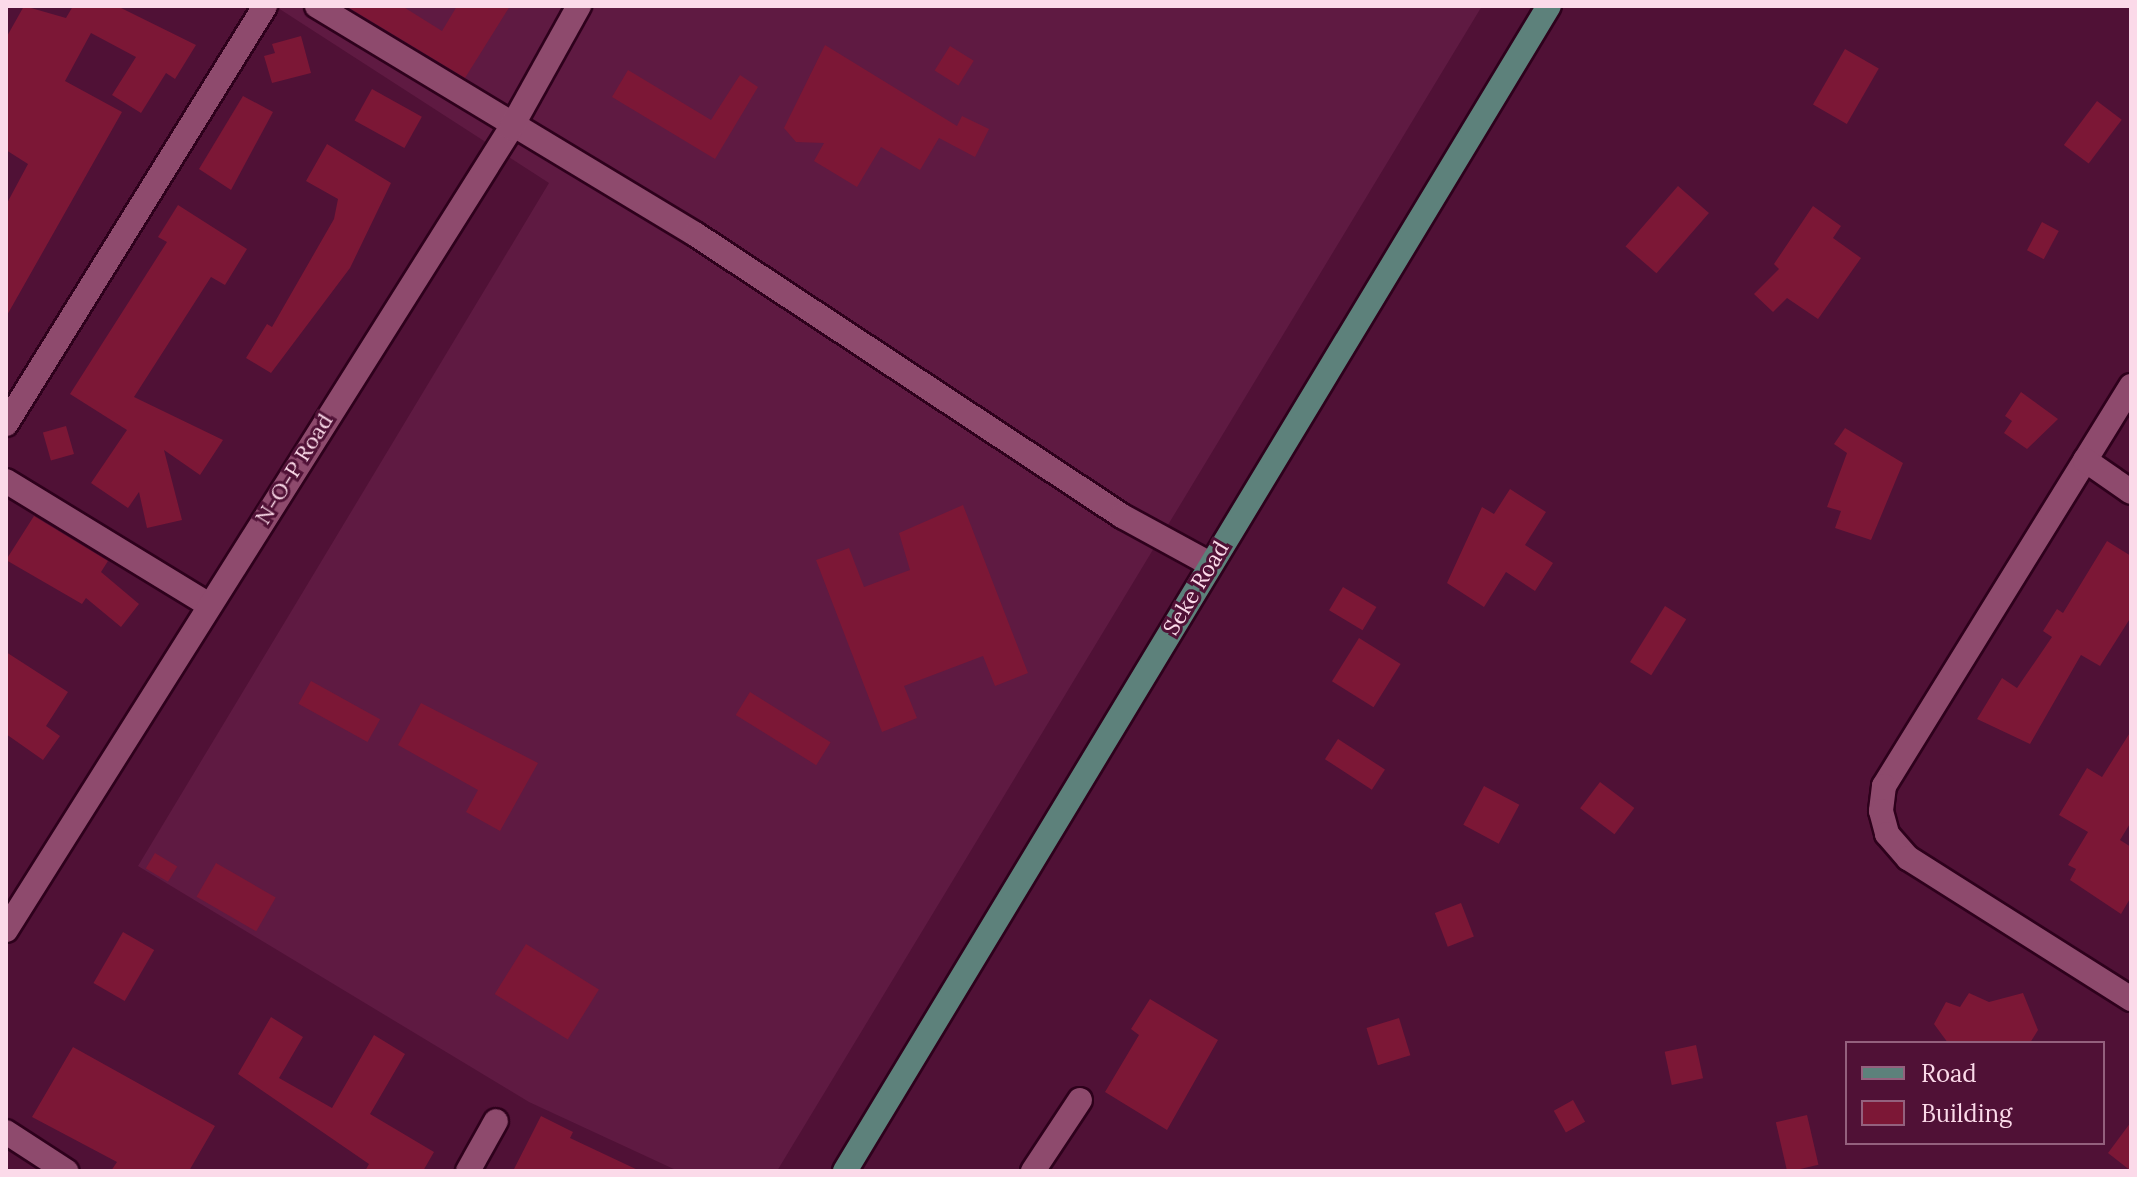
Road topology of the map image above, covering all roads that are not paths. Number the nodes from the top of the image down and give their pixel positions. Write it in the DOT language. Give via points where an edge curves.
graph roads {
  1 [pos="265,6"];
  2 [pos="317,6"];
  3 [pos="579,6"];
  4 [pos="1549,6"];
  5 [pos="511,128"];
  6 [pos="2131,386"];
  7 [pos="6,424"];
  8 [pos="2085,460"];
  9 [pos="6,481"];
  10 [pos="2131,492"];
  11 [pos="1210,564"];
  12 [pos="209,605"];
  13 [pos="6,930"];
  14 [pos="2131,999"];
  15 [pos="1080,1100"];
  16 [pos="496,1121"];
  17 [pos="6,1132"];
  18 [pos="66,1171"];
  19 [pos="468,1171"];
  20 [pos="845,1171"];
  21 [pos="1033,1171"];
  1 -- 7 [label="street"];
  2 -- 5 [label="street"];
  3 -- 5 [label="street, N-O-P Road"];
  4 -- 11 [label="main road, Seke Road"];
  5 -- 11 [label="street" via="695,234 1122,516"];
  5 -- 12 [label="street, N-O-P Road"];
  6 -- 8 [label="street"];
  8 -- 10 [label="street"];
  8 -- 14 [label="street" via="1884,786 1881,811 1887,834 1908,858"];
  9 -- 12 [label="street"];
  11 -- 20 [label="main road, Seke Road"];
  12 -- 13 [label="street, N-O-P Road"];
  15 -- 21 [label="street"];
  16 -- 19 [label="street"];
  17 -- 18 [label="street"];
}
